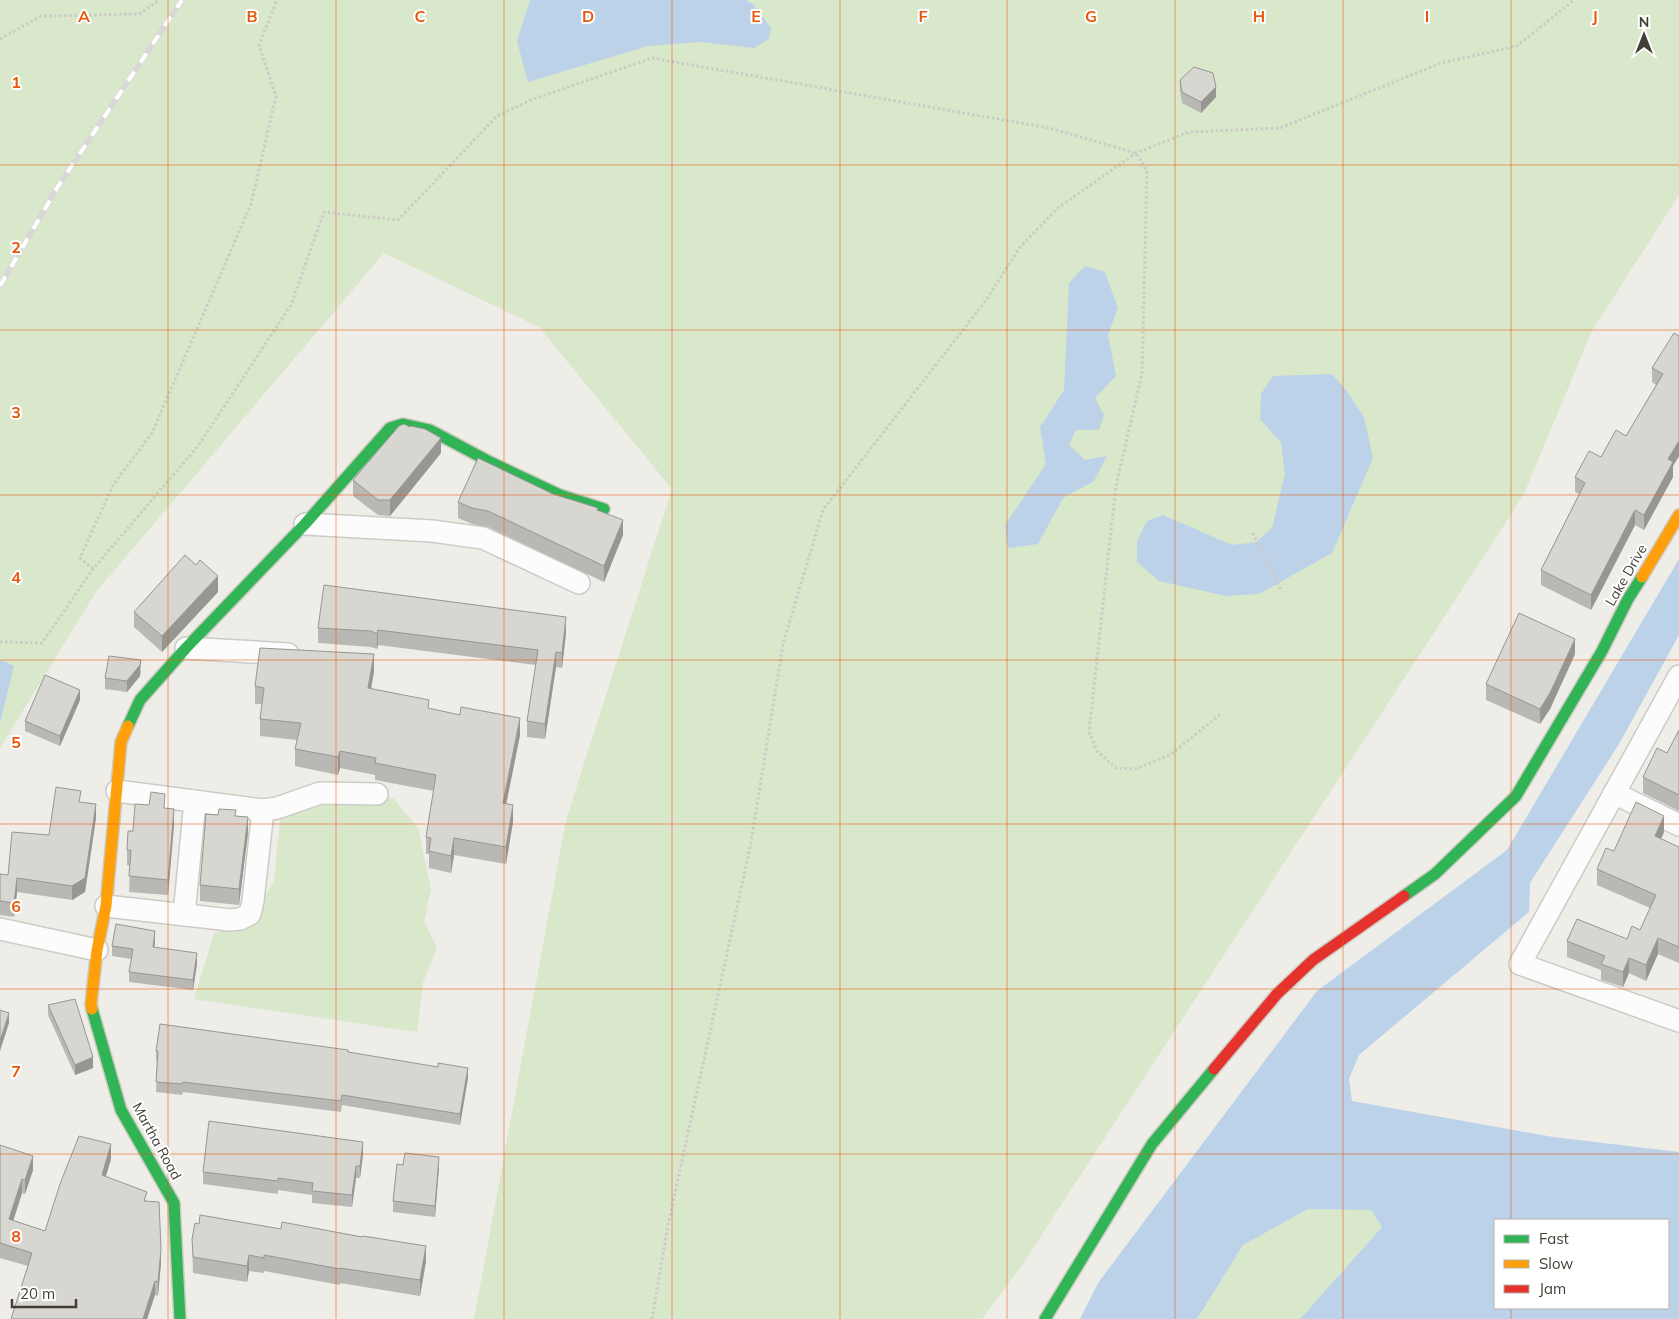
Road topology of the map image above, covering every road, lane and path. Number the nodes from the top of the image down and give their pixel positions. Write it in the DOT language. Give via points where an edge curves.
graph roads {
  1 [pos="159,0"];
  2 [pos="277,0"];
  3 [pos="1574,0"];
  4 [pos="0,39"];
  5 [pos="1136,153"];
  6 [pos="604,508"];
  7 [pos="1679,515"];
  8 [pos="305,524"];
  9 [pos="1253,533"];
  10 [pos="94,569"];
  11 [pos="579,583"];
  12 [pos="1282,592"];
  13 [pos="0,642"];
  14 [pos="186,648"];
  15 [pos="312,655"];
  16 [pos="1679,676"];
  17 [pos="1222,713"];
  18 [pos="117,792"];
  19 [pos="1614,792"];
  20 [pos="377,794"];
  21 [pos="195,801"];
  22 [pos="263,810"];
  23 [pos="1679,825"];
  24 [pos="106,906"];
  25 [pos="184,915"];
  26 [pos="0,929"];
  27 [pos="97,950"];
  28 [pos="1679,1021"];
  29 [pos="180,1319"];
  30 [pos="652,1319"];
  31 [pos="1045,1319"];
  1 -- 4 [label="path" via="139,14 41,16"];
  2 -- 10 [label="path" via="259,45 276,96 251,204 152,432 113,485 80,558"];
  3 -- 5 [label="path" via="1517,46 1441,63 1280,128 1189,132"];
  5 -- 10 [label="path" via="1049,128 652,58 531,100 497,116 398,220 324,212 291,305 198,446"];
  5 -- 17 [label="path" via="1147,170 1142,374 1116,486 1089,732 1097,751 1116,768 1135,769 1170,756"];
  5 -- 30 [label="path" via="1058,208 1020,247 984,303 822,510 783,644 750,843 668,1225"];
  6 -- 8 [label="street, Martha Road" via="560,495 430,430 403,424 390,428"];
  7 -- 31 [label="street, Lake Drive" via="1516,796 1435,874 1313,960 1277,994 1152,1144"];
  8 -- 11 [label="street" via="432,531 483,538"];
  8 -- 14 [label="street, Martha Road"];
  9 -- 12 [label="path"];
  10 -- 13 [label="path" via="42,643"];
  14 -- 15 [label="street"];
  14 -- 18 [label="street, Martha Road" via="140,700 121,742"];
  16 -- 19 [label="street"];
  18 -- 21 [label="street"];
  18 -- 24 [label="street, Martha Road"];
  19 -- 23 [label="street"];
  19 -- 28 [label="street" via="1520,964"];
  20 -- 22 [label="street" via="320,793"];
  21 -- 22 [label="street"];
  21 -- 25 [label="street"];
  22 -- 25 [label="street" via="250,914 230,920"];
  24 -- 25 [label="street"];
  24 -- 27 [label="street, Martha Road"];
  26 -- 27 [label="street"];
  27 -- 29 [label="street, Martha Road" via="91,1004 121,1110 174,1203"];
}
